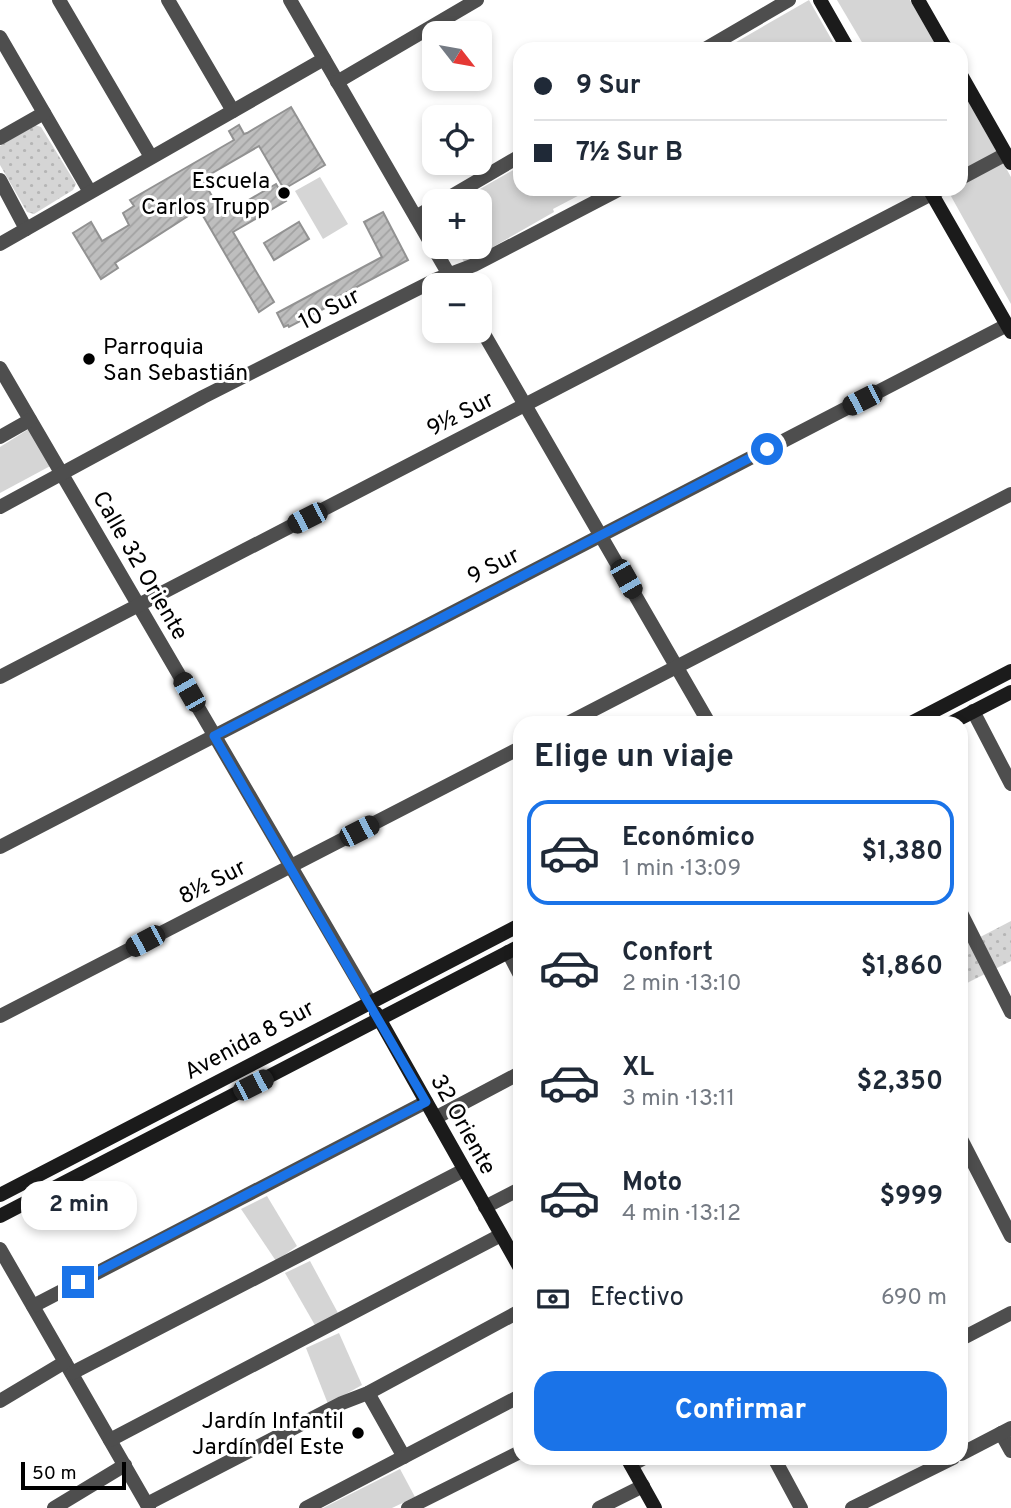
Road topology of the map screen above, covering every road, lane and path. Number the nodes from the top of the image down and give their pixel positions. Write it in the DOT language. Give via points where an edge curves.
graph roads {
  1 [pos="59,0"];
  2 [pos="169,0"];
  3 [pos="290,0"];
  4 [pos="477,0"];
  5 [pos="789,0"];
  6 [pos="820,0"];
  7 [pos="918,0"];
  8 [pos="0,37"];
  9 [pos="717,42"];
  10 [pos="844,42"];
  11 [pos="942,42"];
  12 [pos="324,59"];
  13 [pos="337,82"];
  14 [pos="968,87"];
  15 [pos="233,111"];
  16 [pos="44,113"];
  17 [pos="0,138"];
  18 [pos="151,157"];
  19 [pos="1008,158"];
  20 [pos="513,160"];
  21 [pos="968,175"];
  22 [pos="0,180"];
  23 [pos="464,189"];
  24 [pos="90,192"];
  25 [pos="607,196"];
  26 [pos="924,196"];
  27 [pos="937,196"];
  28 [pos="422,213"];
  29 [pos="416,217"];
  30 [pos="26,229"];
  31 [pos="0,244"];
  32 [pos="448,273"];
  33 [pos="462,273"];
  34 [pos="422,294"];
  35 [pos="1009,328"];
  36 [pos="489,343"];
  37 [pos="0,368"];
  38 [pos="525,405"];
  39 [pos="30,420"];
  40 [pos="0,437"];
  41 [pos="62,475"];
  42 [pos="1011,494"];
  43 [pos="0,507"];
  44 [pos="600,535"];
  45 [pos="138,606"];
  46 [pos="677,666"];
  47 [pos="1011,671"];
  48 [pos="0,677"];
  49 [pos="1011,692"];
  50 [pos="973,711"];
  51 [pos="581,716"];
  52 [pos="705,716"];
  53 [pos="924,716"];
  54 [pos="964,716"];
  55 [pos="214,736"];
  56 [pos="513,752"];
  57 [pos="1011,784"];
  58 [pos="0,847"];
  59 [pos="290,866"];
  60 [pos="968,928"];
  61 [pos="513,929"];
  62 [pos="513,950"];
  63 [pos="370,1002"];
  64 [pos="1011,1012"];
  65 [pos="0,1016"];
  66 [pos="379,1019"];
  67 [pos="513,1077"];
  68 [pos="426,1102"];
  69 [pos="435,1118"];
  70 [pos="968,1152"];
  71 [pos="464,1170"];
  72 [pos="513,1193"];
  73 [pos="0,1195"];
  74 [pos="485,1207"];
  75 [pos="0,1216"];
  76 [pos="1010,1230"];
  77 [pos="501,1235"];
  78 [pos="0,1249"];
  79 [pos="513,1256"];
  80 [pos="33,1306"];
  81 [pos="1011,1313"];
  82 [pos="513,1315"];
  83 [pos="968,1335"];
  84 [pos="68,1368"];
  85 [pos="368,1393"];
  86 [pos="513,1400"];
  87 [pos="0,1401"];
  88 [pos="1006,1430"];
  89 [pos="110,1440"];
  90 [pos="968,1450"];
  91 [pos="1011,1451"];
  92 [pos="513,1456"];
  93 [pos="404,1457"];
  94 [pos="125,1465"];
  95 [pos="631,1465"];
  96 [pos="778,1465"];
  97 [pos="940,1465"];
  98 [pos="643,1486"];
  99 [pos="148,1506"];
  100 [pos="859,1507"];
  101 [pos="54,1508"];
  102 [pos="306,1508"];
  103 [pos="408,1508"];
  104 [pos="599,1508"];
  105 [pos="655,1508"];
  106 [pos="802,1508"];
  1 -- 18 [label="street"];
  2 -- 15 [label="street"];
  3 -- 12 [label="street"];
  4 -- 13 [label="street"];
  5 -- 9 [label="street"];
  6 -- 10 [label="street"];
  7 -- 11 [label="street"];
  8 -- 16 [label="street"];
  12 -- 13 [label="street"];
  12 -- 15 [label="street"];
  13 -- 29 [label="street"];
  14 -- 19 [label="street"];
  15 -- 18 [label="street"];
  16 -- 17 [label="street"];
  16 -- 24 [label="street"];
  18 -- 24 [label="street"];
  19 -- 21 [label="street"];
  20 -- 23 [label="street"];
  22 -- 30 [label="street"];
  24 -- 30 [label="street"];
  25 -- 33 [label="street, 10 Sur"];
  26 -- 38 [label="street, 9½ Sur"];
  27 -- 35 [label="street"];
  28 -- 29 [label="street"];
  29 -- 32 [label="street"];
  30 -- 31 [label="street"];
  34 -- 41 [label="street, 10 Sur" via="202,397"];
  35 -- 44 [label="street, 9 Sur"];
  36 -- 38 [label="street"];
  37 -- 39 [label="street, Calle 32 Oriente"];
  38 -- 44 [label="street"];
  38 -- 45 [label="street, 9½ Sur"];
  39 -- 40 [label="street"];
  39 -- 41 [label="street, Calle 32 Oriente"];
  41 -- 43 [label="street, 10 Sur"];
  41 -- 45 [label="street, Calle 32 Oriente"];
  42 -- 46 [label="street"];
  44 -- 46 [label="street"];
  44 -- 55 [label="street, 9 Sur"];
  45 -- 48 [label="street, 9½ Sur"];
  45 -- 55 [label="street, Calle 32 Oriente"];
  46 -- 51 [label="street"];
  46 -- 52 [label="street"];
  47 -- 53 [label="street"];
  49 -- 50 [label="street"];
  50 -- 54 [label="street"];
  50 -- 57 [label="street"];
  55 -- 58 [label="street, 9 Sur"];
  55 -- 59 [label="street, Calle 32 Oriente"];
  56 -- 59 [label="street, 8½ Sur"];
  59 -- 63 [label="street, Calle 32 Oriente"];
  59 -- 65 [label="street, 8½ Sur"];
  60 -- 64 [label="street"];
  61 -- 63 [label="street, Avenida 8 Sur"];
  62 -- 66 [label="street, Avenida 8 Sur"];
  63 -- 66 [label="street, 32 Oriente"];
  63 -- 73 [label="street, Avenida 8 Sur"];
  66 -- 68 [label="street, 32 Oriente"];
  66 -- 75 [label="street, Avenida 8 Sur"];
  67 -- 69 [label="street"];
  68 -- 69 [label="street, 32 Oriente"];
  68 -- 80 [label="street"];
  69 -- 71 [label="street, 32 Oriente"];
  70 -- 76 [label="street"];
  71 -- 74 [label="street, 32 Oriente"];
  71 -- 84 [label="street"];
  72 -- 74 [label="street"];
  74 -- 77 [label="street, 32 Oriente"];
  77 -- 79 [label="street, 32 Oriente"];
  77 -- 89 [label="street"];
  78 -- 80 [label="street"];
  80 -- 84 [label="street"];
  81 -- 83 [label="street"];
  82 -- 85 [label="street"];
  84 -- 87 [label="street"];
  84 -- 89 [label="street"];
  85 -- 93 [label="street"];
  85 -- 99 [label="street"];
  86 -- 93 [label="street"];
  88 -- 90 [label="street"];
  88 -- 91 [label="street"];
  89 -- 94 [label="street"];
  92 -- 103 [label="street"];
  93 -- 102 [label="street"];
  94 -- 99 [label="street"];
  94 -- 101 [label="street"];
  95 -- 98 [label="street"];
  96 -- 106 [label="street"];
  97 -- 100 [label="street"];
  98 -- 104 [label="street"];
  98 -- 105 [label="street"];
}
